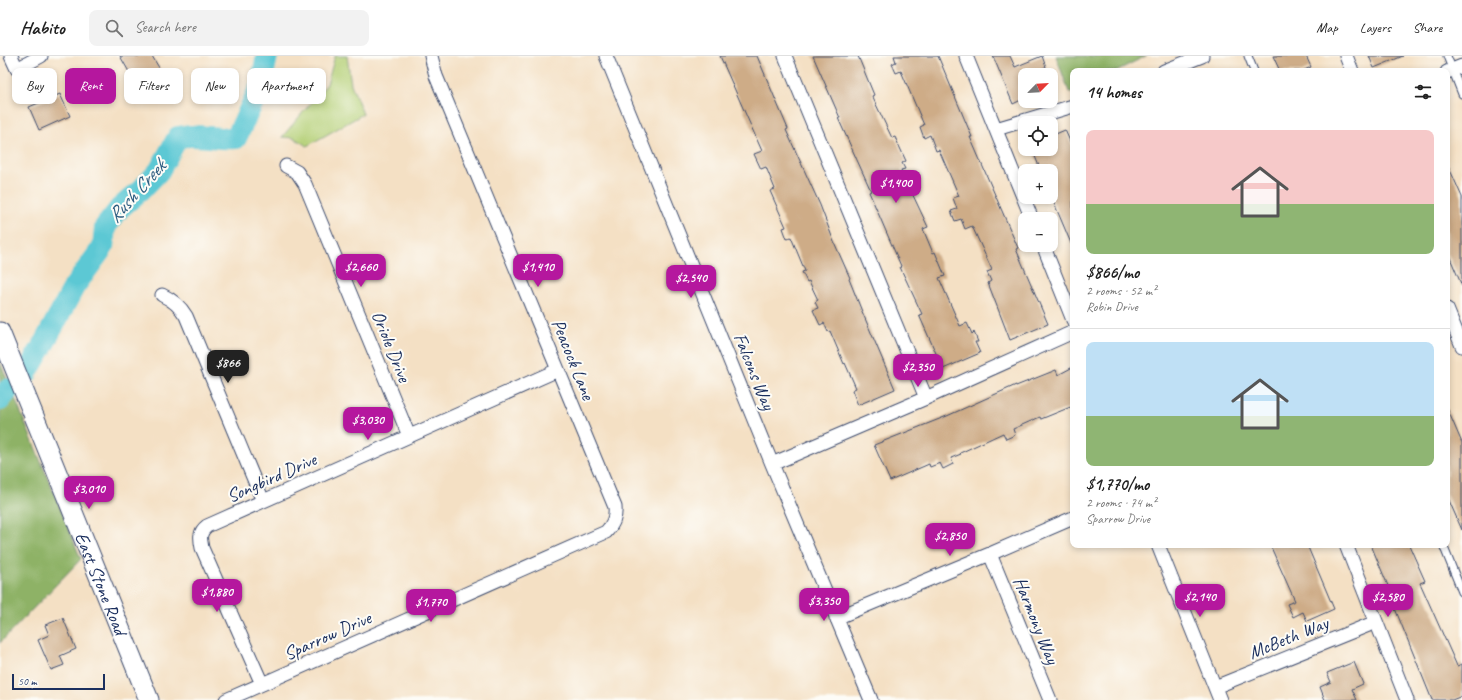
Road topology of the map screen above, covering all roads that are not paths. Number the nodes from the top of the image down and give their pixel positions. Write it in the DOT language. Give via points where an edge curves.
graph roads {
  1 [pos="11,56"];
  2 [pos="41,56"];
  3 [pos="430,56"];
  4 [pos="606,56"];
  5 [pos="785,56"];
  6 [pos="966,56"];
  7 [pos="1202,56"];
  8 [pos="1248,56"];
  9 [pos="1346,56"];
  10 [pos="1447,56"];
  11 [pos="1172,68"];
  12 [pos="1253,68"];
  13 [pos="1351,68"];
  14 [pos="1454,69"];
  15 [pos="1462,94"];
  16 [pos="1070,107"];
  17 [pos="996,129"];
  18 [pos="286,166"];
  19 [pos="1029,212"];
  20 [pos="1046,252"];
  21 [pos="162,295"];
  22 [pos="1070,312"];
  23 [pos="1450,325"];
  24 [pos="0,332"];
  25 [pos="1070,333"];
  26 [pos="1452,335"];
  27 [pos="1462,346"];
  28 [pos="558,370"];
  29 [pos="926,398"];
  30 [pos="409,436"];
  31 [pos="772,464"];
  32 [pos="263,501"];
  33 [pos="1070,519"];
  34 [pos="614,521"];
  35 [pos="1159,548"];
  36 [pos="1347,548"];
  37 [pos="1444,548"];
  38 [pos="990,554"];
  39 [pos="1462,592"];
  40 [pos="836,618"];
  41 [pos="1376,622"];
  42 [pos="262,684"];
  43 [pos="1215,687"];
  44 [pos="149,700"];
  45 [pos="226,700"];
  46 [pos="871,700"];
  47 [pos="1050,700"];
  48 [pos="1220,700"];
  49 [pos="1407,700"];
  1 -- 2 [label="street" via="17,69"];
  3 -- 28 [label="street, Peacock Lane"];
  4 -- 31 [label="street, Falcons Way"];
  5 -- 29 [label="street"];
  6 -- 17 [label="street"];
  7 -- 11 [label="street"];
  8 -- 12 [label="lane"];
  9 -- 13 [label="street"];
  10 -- 14 [label="lane"];
  14 -- 15 [label="lane"];
  16 -- 17 [label="street"];
  17 -- 19 [label="street"];
  18 -- 30 [label="street, Oriole Drive" via="297,172 305,184"];
  20 -- 22 [label="street"];
  21 -- 32 [label="street" via="176,303 186,316"];
  23 -- 26 [label="street"];
  24 -- 44 [label="main road, East Stone Road"];
  25 -- 29 [label="street"];
  26 -- 27 [label="street"];
  28 -- 30 [label="street, Songbird Drive"];
  28 -- 34 [label="street, Peacock Lane" via="614,507"];
  29 -- 31 [label="street"];
  30 -- 32 [label="street, Songbird Drive"];
  31 -- 40 [label="street, Falcons Way"];
  32 -- 42 [label="street, Songbird Drive" via="207,526 200,535 202,548"];
  33 -- 38 [label="street"];
  34 -- 42 [label="street, Sparrow Drive" via="606,532"];
  35 -- 43 [label="street"];
  36 -- 41 [label="street"];
  37 -- 39 [label="lane"];
  38 -- 40 [label="street"];
  38 -- 47 [label="street, Harmony Way"];
  40 -- 46 [label="street, Falcons Way"];
  41 -- 43 [label="street, McBeth Way"];
  41 -- 49 [label="street"];
  42 -- 45 [label="street, Sparrow Drive"];
  43 -- 48 [label="street"];
}
